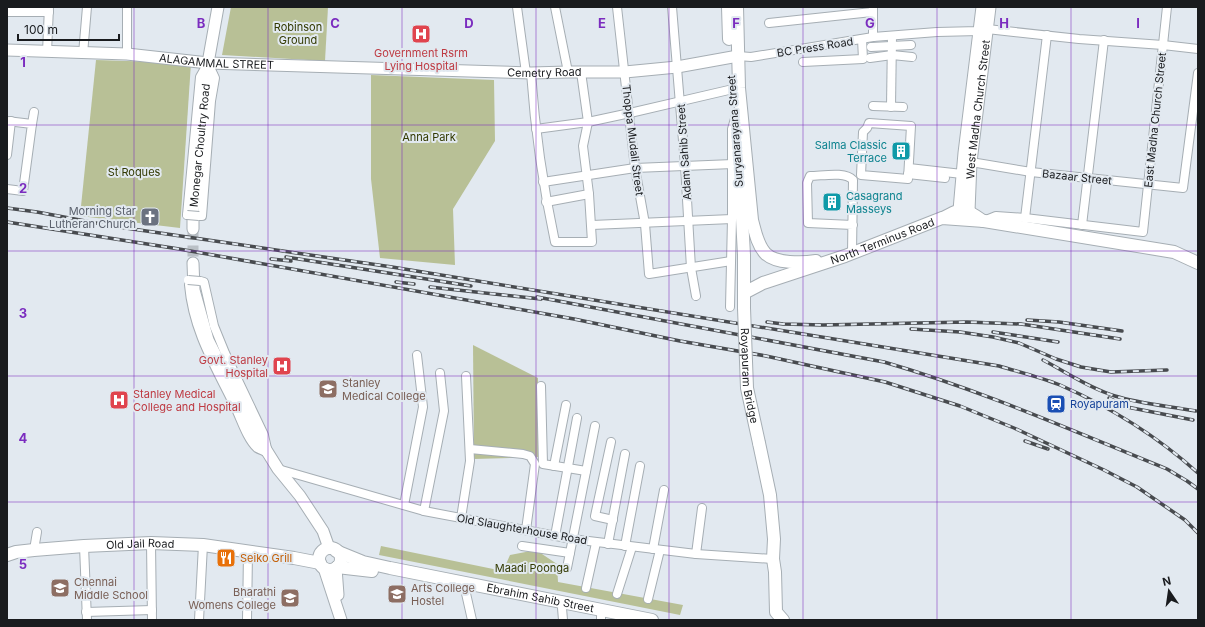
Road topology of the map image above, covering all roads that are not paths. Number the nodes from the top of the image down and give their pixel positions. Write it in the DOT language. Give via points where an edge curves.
graph roads {
  1 [pos="87,7"];
  2 [pos="127,7"];
  3 [pos="218,7"];
  4 [pos="517,7"];
  5 [pos="555,7"];
  6 [pos="617,7"];
  7 [pos="672,7"];
  8 [pos="728,7"];
  9 [pos="737,7"];
  10 [pos="982,7"];
  11 [pos="990,7"];
  12 [pos="1167,7"];
  13 [pos="49,10"];
  14 [pos="873,10"];
  15 [pos="7,12"];
  16 [pos="769,23"];
  17 [pos="983,30"];
  18 [pos="1047,35"];
  19 [pos="892,36"];
  20 [pos="873,37"];
  21 [pos="862,39"];
  22 [pos="1104,40"];
  23 [pos="911,45"];
  24 [pos="1163,45"];
  25 [pos="892,46"];
  26 [pos="870,47"];
  27 [pos="1198,49"];
  28 [pos="7,50"];
  29 [pos="47,52"];
  30 [pos="84,54"];
  31 [pos="127,54"];
  32 [pos="892,55"];
  33 [pos="734,57"];
  34 [pos="912,57"];
  35 [pos="870,58"];
  36 [pos="208,62"];
  37 [pos="803,62"];
  38 [pos="349,67"];
  39 [pos="677,67"];
  40 [pos="568,72"];
  41 [pos="581,72"];
  42 [pos="624,72"];
  43 [pos="529,73"];
  44 [pos="1198,73"];
  45 [pos="733,89"];
  46 [pos="680,102"];
  47 [pos="873,106"];
  48 [pos="891,107"];
  49 [pos="903,107"];
  50 [pos="34,112"];
  51 [pos="630,113"];
  52 [pos="736,115"];
  53 [pos="9,121"];
  54 [pos="588,122"];
  55 [pos="32,124"];
  56 [pos="536,129"];
  57 [pos="7,155"];
  58 [pos="971,162"];
  59 [pos="733,164"];
  60 [pos="685,165"];
  61 [pos="635,168"];
  62 [pos="908,171"];
  63 [pos="1031,172"];
  64 [pos="586,175"];
  65 [pos="962,177"];
  66 [pos="1087,178"];
  67 [pos="543,182"];
  68 [pos="1148,184"];
  69 [pos="7,189"];
  70 [pos="589,194"];
  71 [pos="546,202"];
  72 [pos="964,210"];
  73 [pos="942,218"];
  74 [pos="1025,218"];
  75 [pos="732,219"];
  76 [pos="689,221"];
  77 [pos="984,221"];
  78 [pos="645,224"];
  79 [pos="592,225"];
  80 [pos="853,225"];
  81 [pos="1082,225"];
  82 [pos="193,229"];
  83 [pos="849,255"];
  84 [pos="731,261"];
  85 [pos="193,263"];
  86 [pos="1198,263"];
  87 [pos="691,268"];
  88 [pos="744,293"];
  89 [pos="696,296"];
  90 [pos="730,307"];
  91 [pos="417,355"];
  92 [pos="440,373"];
  93 [pos="466,376"];
  94 [pos="540,386"];
  95 [pos="566,405"];
  96 [pos="577,418"];
  97 [pos="595,426"];
  98 [pos="611,442"];
  99 [pos="470,449"];
  100 [pos="268,453"];
  101 [pos="625,454"];
  102 [pos="554,466"];
  103 [pos="640,466"];
  104 [pos="568,468"];
  105 [pos="278,469"];
  106 [pos="586,471"];
  107 [pos="664,490"];
  108 [pos="404,506"];
  109 [pos="702,508"];
  110 [pos="424,511"];
  111 [pos="461,518"];
  112 [pos="613,520"];
  113 [pos="526,530"];
  114 [pos="36,532"];
  115 [pos="555,536"];
  116 [pos="572,539"];
  117 [pos="151,543"];
  118 [pos="596,543"];
  119 [pos="608,544"];
  120 [pos="203,545"];
  121 [pos="84,546"];
  122 [pos="522,546"];
  123 [pos="629,546"];
  124 [pos="330,549"];
  125 [pos="34,550"];
  126 [pos="657,550"];
  127 [pos="10,552"];
  128 [pos="248,552"];
  129 [pos="570,553"];
  130 [pos="265,554"];
  131 [pos="696,554"];
  132 [pos="772,559"];
  133 [pos="322,566"];
  134 [pos="337,567"];
  135 [pos="567,568"];
  136 [pos="586,588"];
  137 [pos="465,589"];
  138 [pos="617,594"];
  139 [pos="648,599"];
  140 [pos="152,610"];
  141 [pos="562,614"];
  142 [pos="87,616"];
  143 [pos="601,618"];
  144 [pos="776,618"];
  145 [pos="152,620"];
  146 [pos="199,620"];
  147 [pos="247,620"];
  148 [pos="341,620"];
  149 [pos="472,620"];
  150 [pos="620,620"];
  151 [pos="652,620"];
  1 -- 30 [label="street"];
  2 -- 31 [label="street"];
  3 -- 36 [label="main road, Monegar Choultry Road"];
  4 -- 43 [label="street"];
  5 -- 40 [label="street"];
  6 -- 42 [label="street, Thoppa Mudali Street"];
  7 -- 39 [label="street, Adam Sahib Street"];
  8 -- 33 [label="main road, Suryanarayana Street"];
  9 -- 33 [label="main road, Suryanarayana Street"];
  10 -- 17 [label="main road, West Madha Church Street"];
  11 -- 17 [label="main road, West Madha Church Street"];
  12 -- 24 [label="street, East Madha Church Street"];
  13 -- 15 [label="street"];
  13 -- 29 [label="street"];
  14 -- 16 [label="street"];
  14 -- 20 [label="street"];
  17 -- 18 [label="street, BC Press Road"];
  17 -- 19 [label="street, BC Press Road"];
  17 -- 58 [label="main road, West Madha Church Street"];
  17 -- 65 [label="main road, West Madha Church Street"];
  18 -- 22 [label="street, BC Press Road"];
  18 -- 63 [label="street"];
  19 -- 20 [label="street, BC Press Road"];
  19 -- 25 [label="street"];
  20 -- 21 [label="street, BC Press Road"];
  21 -- 33 [label="street, BC Press Road" via="750,57"];
  21 -- 37 [label="street" via="863,59"];
  22 -- 24 [label="street, BC Press Road"];
  22 -- 66 [label="street"];
  23 -- 25 [label="street"];
  24 -- 27 [label="street, BC Press Road"];
  24 -- 68 [label="street, East Madha Church Street"];
  25 -- 26 [label="street"];
  25 -- 32 [label="street"];
  28 -- 29 [label="main road"];
  29 -- 30 [label="main road"];
  30 -- 31 [label="main road, ALAGAMMAL STREET"];
  31 -- 36 [label="main road, ALAGAMMAL STREET"];
  32 -- 34 [label="street"];
  32 -- 35 [label="street"];
  32 -- 48 [label="street"];
  33 -- 39 [label="main road, Cemetry Road"];
  33 -- 45 [label="main road, Suryanarayana Street"];
  33 -- 83 [label="main road, Suryanarayana Street" via="752,220 757,239 765,253 790,262 808,262"];
  36 -- 36 [label="street, bridge" via="215,78 202,216 187,215 200,77"];
  36 -- 38 [label="main road, ALAGAMMAL STREET"];
  36 -- 82 [label="main road, Monegar Choultry Road"];
  38 -- 43 [label="main road, Cemetry Road"];
  39 -- 42 [label="main road, Cemetry Road"];
  39 -- 46 [label="street, Adam Sahib Street"];
  40 -- 41 [label="main road, Cemetry Road"];
  40 -- 43 [label="main road, Cemetry Road"];
  41 -- 42 [label="main road, Cemetry Road"];
  41 -- 54 [label="street"];
  42 -- 51 [label="street, Thoppa Mudali Street"];
  43 -- 56 [label="street"];
  44 -- 68 [label="street, Bazaar Street" via="1183,188"];
  45 -- 46 [label="street"];
  45 -- 52 [label="main road, Suryanarayana Street"];
  46 -- 51 [label="street"];
  46 -- 60 [label="street, Adam Sahib Street"];
  47 -- 48 [label="street"];
  48 -- 49 [label="street"];
  50 -- 55 [label="street"];
  51 -- 54 [label="street"];
  51 -- 61 [label="street, Thoppa Mudali Street"];
  52 -- 59 [label="street" via="732,129"];
  52 -- 88 [label="main road, Suryanarayana Street"];
  53 -- 55 [label="street"];
  53 -- 57 [label="street"];
  54 -- 56 [label="street"];
  54 -- 64 [label="street" via="583,146"];
  55 -- 69 [label="street" via="23,191"];
  56 -- 67 [label="street"];
  58 -- 63 [label="street, Bazaar Street"];
  58 -- 72 [label="main road, West Madha Church Street"];
  59 -- 60 [label="street"];
  59 -- 75 [label="street"];
  60 -- 61 [label="street"];
  60 -- 76 [label="street, Adam Sahib Street"];
  61 -- 64 [label="street"];
  61 -- 78 [label="street, Thoppa Mudali Street"];
  62 -- 62 [label="street" via="911,126 869,123 863,132 861,175 908,179"];
  62 -- 65 [label="street"];
  63 -- 66 [label="street, Bazaar Street"];
  63 -- 74 [label="street"];
  64 -- 67 [label="street"];
  64 -- 70 [label="street"];
  65 -- 72 [label="main road, West Madha Church Street"];
  66 -- 68 [label="street, Bazaar Street"];
  66 -- 81 [label="street"];
  67 -- 71 [label="street"];
  68 -- 81 [label="street, East Madha Church Street" via="1143,232"];
  70 -- 71 [label="street"];
  70 -- 79 [label="street"];
  71 -- 79 [label="street" via="555,242 592,242"];
  72 -- 73 [label="main road"];
  72 -- 77 [label="main road"];
  73 -- 77 [label="main road, North Terminus Road"];
  73 -- 83 [label="main road, North Terminus Road"];
  74 -- 77 [label="street" via="996,216"];
  74 -- 81 [label="street"];
  75 -- 76 [label="street"];
  75 -- 84 [label="street"];
  76 -- 78 [label="street"];
  76 -- 87 [label="street, Adam Sahib Street"];
  77 -- 86 [label="main road, North Terminus Road" via="1174,252"];
  78 -- 79 [label="street"];
  78 -- 87 [label="street, Thoppa Mudali Street" via="650,274"];
  80 -- 80 [label="street" via="853,180 850,176 810,176 807,183 808,223"];
  80 -- 83 [label="street"];
  83 -- 88 [label="main road, North Terminus Road" via="763,283"];
  84 -- 87 [label="street"];
  84 -- 90 [label="street"];
  85 -- 100 [label="main road" via="194,290 207,337"];
  87 -- 89 [label="street, Adam Sahib Street"];
  88 -- 132 [label="main road, Royapuram Bridge, bridge" via="747,388 770,495 774,539"];
  91 -- 108 [label="street" via="423,407"];
  92 -- 110 [label="street" via="444,411"];
  93 -- 99 [label="street"];
  94 -- 102 [label="street" via="543,464"];
  95 -- 102 [label="street"];
  96 -- 104 [label="street"];
  97 -- 106 [label="street"];
  98 -- 112 [label="street" via="595,516"];
  99 -- 111 [label="street"];
  99 -- 113 [label="street" via="530,456 535,464"];
  100 -- 100 [label="street, bridge" via="264,435 214,326 204,282 188,280 200,336 211,360 248,434 257,447"];
  100 -- 105 [label="main road"];
  101 -- 112 [label="street"];
  102 -- 104 [label="street"];
  103 -- 123 [label="street"];
  104 -- 106 [label="street"];
  104 -- 115 [label="street"];
  105 -- 108 [label="street, Old Slaughterhouse Road"];
  105 -- 124 [label="main road" via="323,531"];
  106 -- 116 [label="street"];
  107 -- 126 [label="street"];
  108 -- 110 [label="street, Old Slaughterhouse Road"];
  109 -- 131 [label="street"];
  110 -- 111 [label="street, Old Slaughterhouse Road"];
  111 -- 113 [label="street, Old Slaughterhouse Road"];
  112 -- 119 [label="street"];
  113 -- 115 [label="street, Old Slaughterhouse Road"];
  114 -- 125 [label="street"];
  115 -- 116 [label="street, Old Slaughterhouse Road"];
  116 -- 118 [label="street, Old Slaughterhouse Road"];
  116 -- 129 [label="street"];
  117 -- 120 [label="main road, Old Jail Road"];
  117 -- 121 [label="main road, Old Jail Road"];
  117 -- 140 [label="street"];
  118 -- 119 [label="street, Old Slaughterhouse Road"];
  118 -- 136 [label="street"];
  119 -- 123 [label="street, Old Slaughterhouse Road"];
  120 -- 128 [label="main road, Old Jail Road"];
  120 -- 146 [label="street"];
  121 -- 125 [label="main road, Old Jail Road"];
  121 -- 142 [label="street"];
  122 -- 129 [label="street"];
  123 -- 126 [label="street, Old Slaughterhouse Road"];
  123 -- 138 [label="street"];
  124 -- 130 [label="main road, Old Jail Road" via="308,553"];
  124 -- 133 [label="main road" via="323,551 319,557"];
  124 -- 134 [label="main road" via="340,556 340,564"];
  124 -- 151 [label="main road, Ebrahim Sahib Street" via="363,562 390,568"];
  125 -- 127 [label="main road, Old Jail Road"];
  126 -- 131 [label="street, Old Slaughterhouse Road"];
  126 -- 139 [label="street"];
  128 -- 130 [label="main road, Old Jail Road"];
  128 -- 147 [label="street"];
  129 -- 135 [label="street"];
  130 -- 133 [label="main road, Old Jail Road"];
  131 -- 132 [label="street, Old Slaughterhouse Road"];
  132 -- 144 [label="main road, Royapuram Bridge" via="775,572"];
  133 -- 134 [label="main road" via="331,570"];
  133 -- 148 [label="main road"];
  134 -- 137 [label="main road, Ebrahim Sahib Street"];
  134 -- 148 [label="main road"];
  137 -- 141 [label="main road, Ebrahim Sahib Street"];
  137 -- 149 [label="street"];
  140 -- 142 [label="street"];
  140 -- 145 [label="street"];
  141 -- 143 [label="main road, Ebrahim Sahib Street"];
  143 -- 150 [label="main road, Ebrahim Sahib Street"];
}
